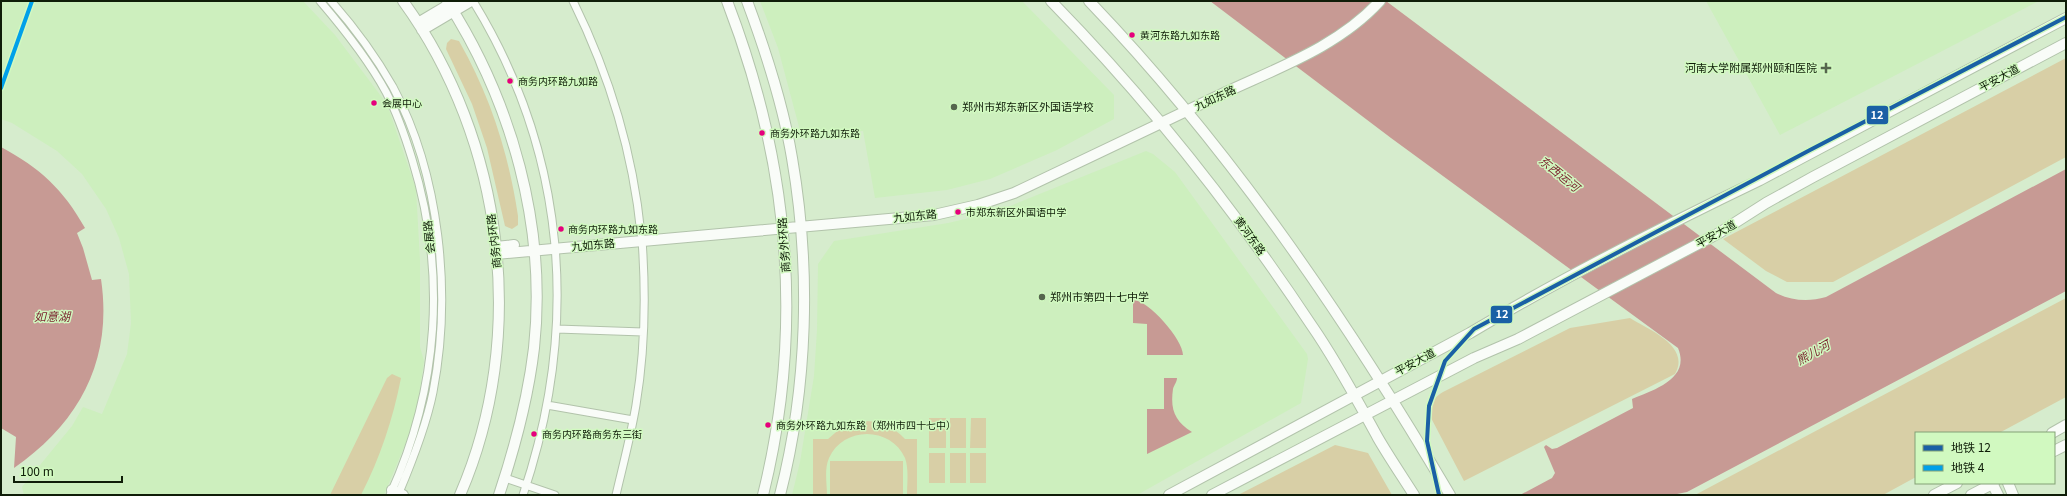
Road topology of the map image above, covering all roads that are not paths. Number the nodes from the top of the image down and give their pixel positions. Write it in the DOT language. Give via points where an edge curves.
graph roads {
  1 [pos="320,1"];
  2 [pos="331,1"];
  3 [pos="403,1"];
  4 [pos="472,1"];
  5 [pos="573,1"];
  6 [pos="727,1"];
  7 [pos="747,1"];
  8 [pos="1051,1"];
  9 [pos="1089,1"];
  10 [pos="1371,1"];
  11 [pos="1380,1"];
  12 [pos="451,4"];
  13 [pos="2066,18"];
  14 [pos="420,26"];
  15 [pos="2066,43"];
  16 [pos="1274,67"];
  17 [pos="1185,108"];
  18 [pos="1160,120"];
  19 [pos="800,223"];
  20 [pos="783,224"];
  21 [pos="642,237"];
  22 [pos="555,245"];
  23 [pos="533,247"];
  24 [pos="496,250"];
  25 [pos="557,329"];
  26 [pos="644,332"];
  27 [pos="1379,381"];
  28 [pos="1354,394"];
  29 [pos="1391,400"];
  30 [pos="547,405"];
  31 [pos="1365,414"];
  32 [pos="633,420"];
  33 [pos="2066,425"];
  34 [pos="2054,432"];
  35 [pos="2066,445"];
  36 [pos="2055,450"];
  37 [pos="505,478"];
  38 [pos="1955,484"];
  39 [pos="1991,484"];
  40 [pos="1993,484"];
  41 [pos="2008,484"];
  42 [pos="526,485"];
  43 [pos="1448,492"];
  44 [pos="396,494"];
  45 [pos="460,495"];
  46 [pos="499,495"];
  47 [pos="523,495"];
  48 [pos="555,495"];
  49 [pos="616,495"];
  50 [pos="763,495"];
  51 [pos="780,495"];
  52 [pos="1169,495"];
  53 [pos="1212,495"];
  54 [pos="1414,495"];
  55 [pos="1934,495"];
  56 [pos="1971,495"];
  57 [pos="1998,495"];
  58 [pos="2013,495"];
  1 -- 44 [label="street, 会展路" via="345,31 386,92 406,142 427,213 433,279 429,366"];
  2 -- 44 [label="street, 会展路" via="352,26 393,88 417,146 434,205 437,225 441,279 437,367 423,431"];
  3 -- 14 [label="main road, 商务内环路"];
  4 -- 12 [label="main road"];
  4 -- 22 [label="street" via="503,55 528,116 544,176"];
  5 -- 21 [label="street" via="598,57 616,107 634,180"];
  6 -- 20 [label="main road, 商务外环路" via="763,109"];
  7 -- 19 [label="main road, 商务外环路" via="764,46 780,104 792,157"];
  8 -- 18 [label="main road, 黄河东路" via="1114,66"];
  9 -- 17 [label="main road"];
  10 -- 16 [label="main road, 九如东路" via="1330,33"];
  11 -- 16 [label="main road, 九如东路" via="1334,39"];
  12 -- 14 [label="main road"];
  12 -- 23 [label="main road" via="483,65 507,123 522,180"];
  13 -- 27 [label="main road, 平安大道" via="1562,282"];
  14 -- 24 [label="main road, 商务内环路" via="450,81 472,135 486,187"];
  15 -- 29 [label="main road, 平安大道" via="1813,177 1719,233 1591,301"];
  16 -- 17 [label="main road, 九如东路"];
  17 -- 18 [label="main road, 九如东路"];
  17 -- 27 [label="main road" via="1272,221 1332,306"];
  18 -- 19 [label="main road, 九如东路" via="1011,186 976,198 933,208"];
  18 -- 28 [label="main road, 黄河东路" via="1261,252 1313,326"];
  19 -- 20 [label="main road, 九如东路"];
  19 -- 51 [label="main road, 商务外环路" via="803,296 800,372 795,420"];
  20 -- 21 [label="main road, 九如东路"];
  20 -- 50 [label="main road, 商务外环路" via="786,303 782,391"];
  21 -- 22 [label="main road, 九如东路"];
  21 -- 26 [label="street"];
  22 -- 23 [label="main road, 九如东路"];
  22 -- 25 [label="street"];
  23 -- 24 [label="main road, 九如东路"];
  23 -- 37 [label="main road" via="534,347 519,432"];
  24 -- 45 [label="main road, 商务内环路" via="498,322 491,387 476,448"];
  25 -- 26 [label="street"];
  25 -- 30 [label="street"];
  26 -- 32 [label="street"];
  27 -- 28 [label="main road, 平安大道"];
  27 -- 29 [label="main road"];
  28 -- 31 [label="main road, 黄河东路"];
  28 -- 52 [label="main road, 平安大道"];
  29 -- 31 [label="main road, 平安大道"];
  29 -- 43 [label="main road"];
  30 -- 32 [label="street"];
  30 -- 42 [label="street"];
  31 -- 53 [label="main road, 平安大道"];
  31 -- 54 [label="main road, 黄河东路"];
  32 -- 49 [label="street"];
  33 -- 34 [label="main road"];
  35 -- 36 [label="main road"];
  37 -- 42 [label="street"];
  37 -- 46 [label="main road"];
  38 -- 55 [label="main road"];
  39 -- 56 [label="main road"];
  40 -- 57 [label="main road"];
  41 -- 58 [label="main road"];
  42 -- 47 [label="street"];
  42 -- 48 [label="street"];
}
